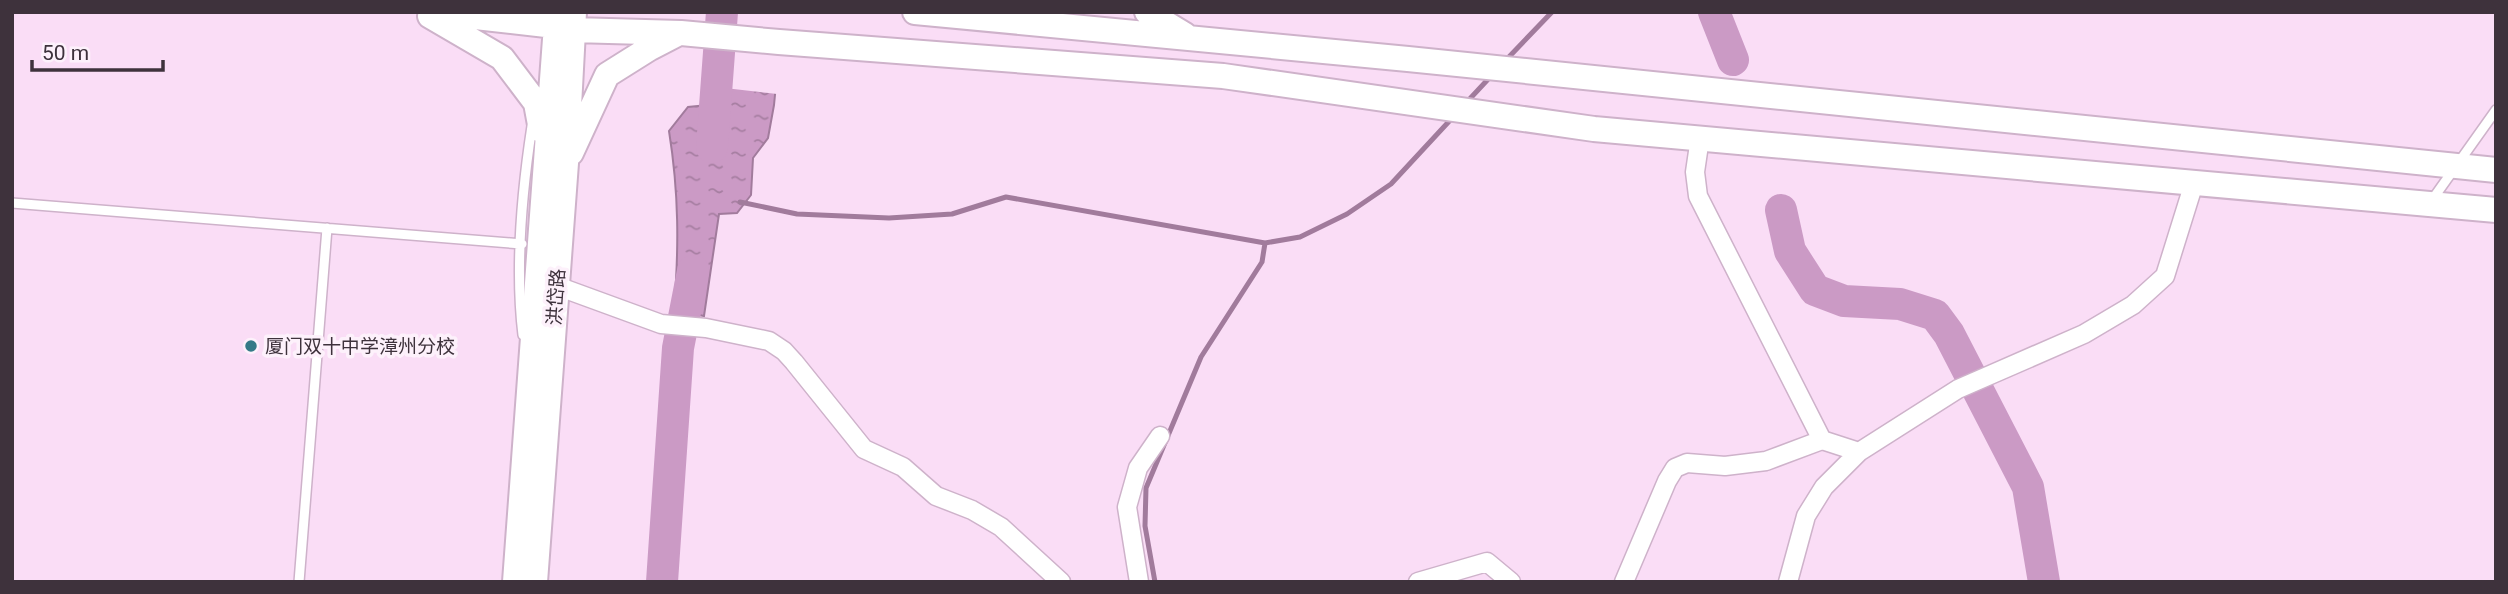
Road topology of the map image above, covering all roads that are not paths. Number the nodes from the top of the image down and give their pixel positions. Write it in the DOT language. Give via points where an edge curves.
graph roads {
  1 [pos="423,12"];
  2 [pos="431,12"];
  3 [pos="915,12"];
  4 [pos="1147,12"];
  5 [pos="565,20"];
  6 [pos="681,33"];
  7 [pos="1191,39"];
  8 [pos="536,103"];
  9 [pos="2496,110"];
  10 [pos="1700,138"];
  11 [pos="556,161"];
  12 [pos="2457,166"];
  13 [pos="2496,170"];
  14 [pos="2194,183"];
  15 [pos="12,203"];
  16 [pos="2429,204"];
  17 [pos="2496,210"];
  18 [pos="327,228"];
  19 [pos="522,244"];
  20 [pos="557,286"];
  21 [pos="531,376"];
  22 [pos="1160,436"];
  23 [pos="1822,440"];
  24 [pos="1859,452"];
  25 [pos="299,582"];
  26 [pos="515,582"];
  27 [pos="535,582"];
  28 [pos="1061,582"];
  29 [pos="1139,582"];
  30 [pos="1418,582"];
  31 [pos="1511,582"];
  32 [pos="1624,582"];
  33 [pos="1788,582"];
  1 -- 8 [label="main road" via="502,58"];
  2 -- 5 [label="main road"];
  3 -- 7 [label="main road"];
  4 -- 7 [label="main road"];
  5 -- 6 [label="main road"];
  5 -- 11 [label="main road"];
  6 -- 10 [label="main road" via="1223,76 1594,129"];
  6 -- 11 [label="main road" via="607,75"];
  7 -- 12 [label="main road"];
  8 -- 11 [label="main road"];
  8 -- 19 [label="lane" via="527,156"];
  9 -- 12 [label="lane"];
  10 -- 14 [label="main road"];
  10 -- 23 [label="street" via="1695,172 1698,196"];
  11 -- 20 [label="main road, 洪岱路"];
  11 -- 21 [label="main road"];
  12 -- 13 [label="main road"];
  12 -- 16 [label="lane"];
  14 -- 16 [label="main road"];
  14 -- 24 [label="street" via="2165,276 2133,305 2084,334 1958,389"];
  15 -- 18 [label="lane"];
  16 -- 17 [label="main road"];
  18 -- 19 [label="lane"];
  18 -- 25 [label="lane"];
  19 -- 21 [label="lane" via="518,293"];
  20 -- 27 [label="main road, 洪岱路"];
  20 -- 28 [label="street" via="661,324 769,341 785,351 864,449 904,467 936,496 1001,527"];
  21 -- 26 [label="main road"];
  22 -- 29 [label="street" via="1138,468 1127,507"];
  23 -- 24 [label="street"];
  23 -- 32 [label="street" via="1766,461 1726,466 1687,463 1675,468"];
  24 -- 33 [label="street" via="1824,487 1806,516"];
  30 -- 31 [label="street" via="1487,562"];
}
